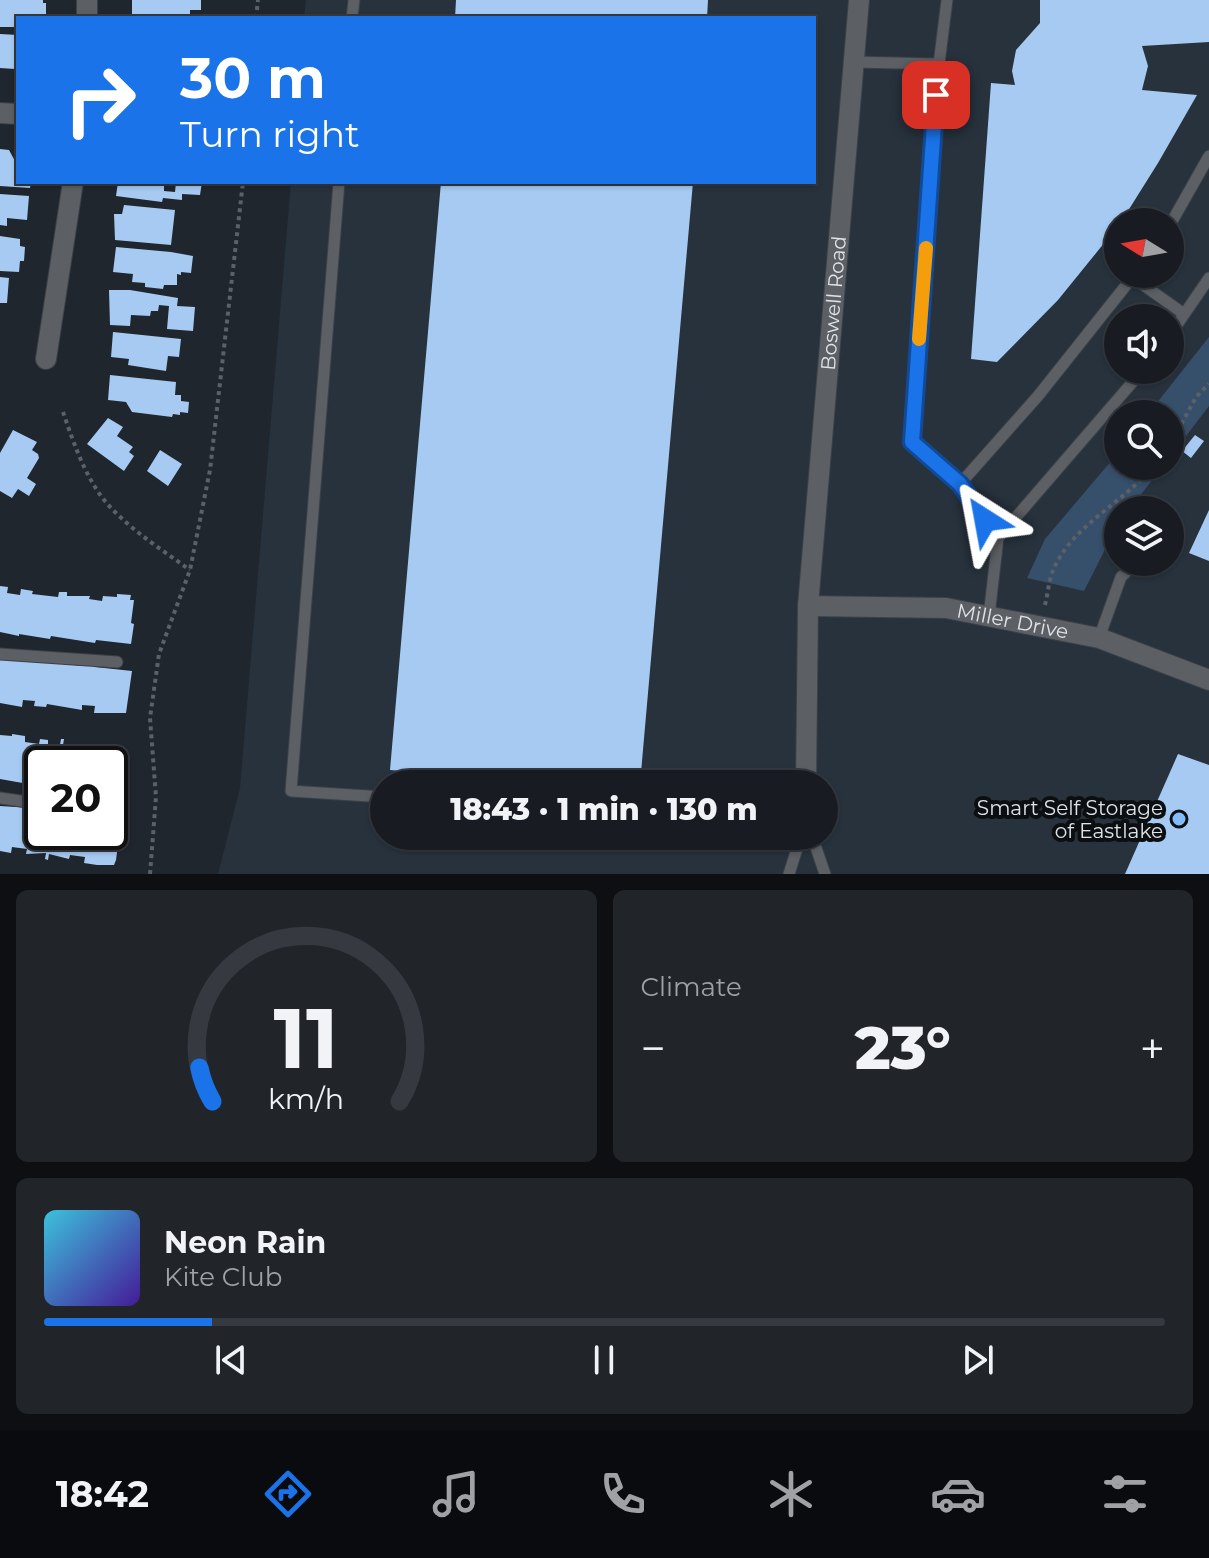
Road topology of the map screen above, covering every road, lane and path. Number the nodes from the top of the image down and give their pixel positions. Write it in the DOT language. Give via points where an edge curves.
graph roads {
  1 [pos="859,0"];
  2 [pos="947,0"];
  3 [pos="854,62"];
  4 [pos="939,64"];
  5 [pos="1209,156"];
  6 [pos="73,184"];
  7 [pos="243,184"];
  8 [pos="339,184"];
  9 [pos="1180,208"];
  10 [pos="1209,278"];
  11 [pos="1124,288"];
  12 [pos="1150,288"];
  13 [pos="1171,304"];
  14 [pos="1184,314"];
  15 [pos="46,359"];
  16 [pos="1131,384"];
  17 [pos="1209,384"];
  18 [pos="63,412"];
  19 [pos="1184,419"];
  20 [pos="1142,480"];
  21 [pos="960,484"];
  22 [pos="998,538"];
  23 [pos="190,570"];
  24 [pos="1122,576"];
  25 [pos="808,606"];
  26 [pos="989,616"];
  27 [pos="1040,626"];
  28 [pos="1099,638"];
  29 [pos="0,654"];
  30 [pos="117,662"];
  31 [pos="1209,680"];
  32 [pos="806,770"];
  33 [pos="370,796"];
  34 [pos="0,798"];
  35 [pos="24,801"];
  36 [pos="797,850"];
  37 [pos="817,850"];
  38 [pos="150,874"];
  39 [pos="789,874"];
  40 [pos="825,874"];
  1 -- 3 [label="street, Boswell Road"];
  2 -- 4 [label="lane"];
  3 -- 4 [label="lane"];
  3 -- 25 [label="street, Boswell Road"];
  4 -- 21 [label="lane" via="912,442"];
  5 -- 9 [label="lane"];
  6 -- 15 [label="street"];
  7 -- 23 [label="path" via="210,470"];
  8 -- 33 [label="lane" via="291,791"];
  10 -- 14 [label="lane"];
  11 -- 21 [label="lane"];
  12 -- 13 [label="lane"];
  16 -- 22 [label="lane"];
  17 -- 19 [label="path"];
  18 -- 23 [label="path" via="89,478 113,511"];
  20 -- 27 [label="path" via="1075,536 1054,569"];
  21 -- 22 [label="lane"];
  22 -- 26 [label="lane"];
  23 -- 38 [label="path" via="159,654 150,718 156,797"];
  24 -- 28 [label="lane"];
  25 -- 26 [label="street, Miller Drive" via="946,608"];
  25 -- 32 [label="street, Boswell Road"];
  26 -- 27 [label="street, Miller Drive"];
  27 -- 28 [label="street, Miller Drive"];
  28 -- 31 [label="street, Miller Drive"];
  29 -- 30 [label="lane"];
  34 -- 35 [label="lane"];
  36 -- 39 [label="lane"];
  37 -- 40 [label="lane"];
}
